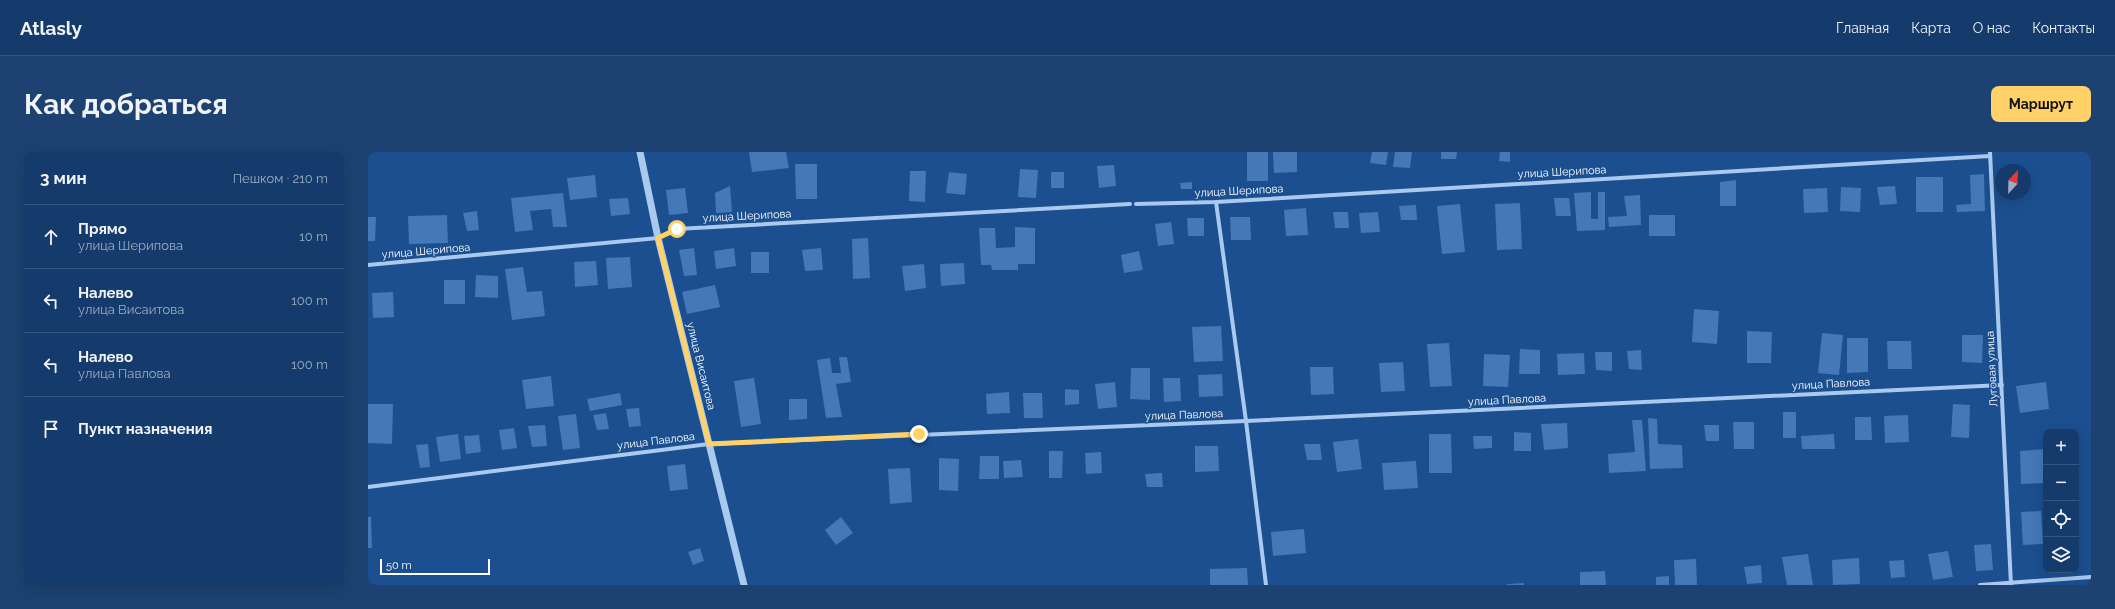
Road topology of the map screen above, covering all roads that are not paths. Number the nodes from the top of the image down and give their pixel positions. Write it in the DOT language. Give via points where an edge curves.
graph roads {
  1 [pos="640,152"];
  2 [pos="1990,154"];
  3 [pos="1216,202"];
  4 [pos="1130,204"];
  5 [pos="1136,204"];
  6 [pos="658,238"];
  7 [pos="368,265"];
  8 [pos="2002,385"];
  9 [pos="1246,421"];
  10 [pos="709,444"];
  11 [pos="368,487"];
  12 [pos="2091,577"];
  13 [pos="2011,584"];
  14 [pos="744,585"];
  15 [pos="1266,585"];
  16 [pos="1980,585"];
  1 -- 6 [label="street, улица Висаитова"];
  2 -- 3 [label="street, улица Шерипова"];
  2 -- 8 [label="street, Луговая улица"];
  3 -- 5 [label="street, улица Шерипова"];
  3 -- 9 [label="street"];
  4 -- 6 [label="street, улица Шерипова" via="677,229"];
  6 -- 7 [label="street, улица Шерипова"];
  6 -- 10 [label="street, улица Висаитова"];
  8 -- 9 [label="street, улица Павлова"];
  8 -- 13 [label="street, Луговая улица"];
  9 -- 10 [label="street, улица Павлова"];
  9 -- 15 [label="street"];
  10 -- 11 [label="street, улица Павлова"];
  10 -- 14 [label="street, улица Висаитова"];
  12 -- 13 [label="street"];
  13 -- 16 [label="street"];
}
